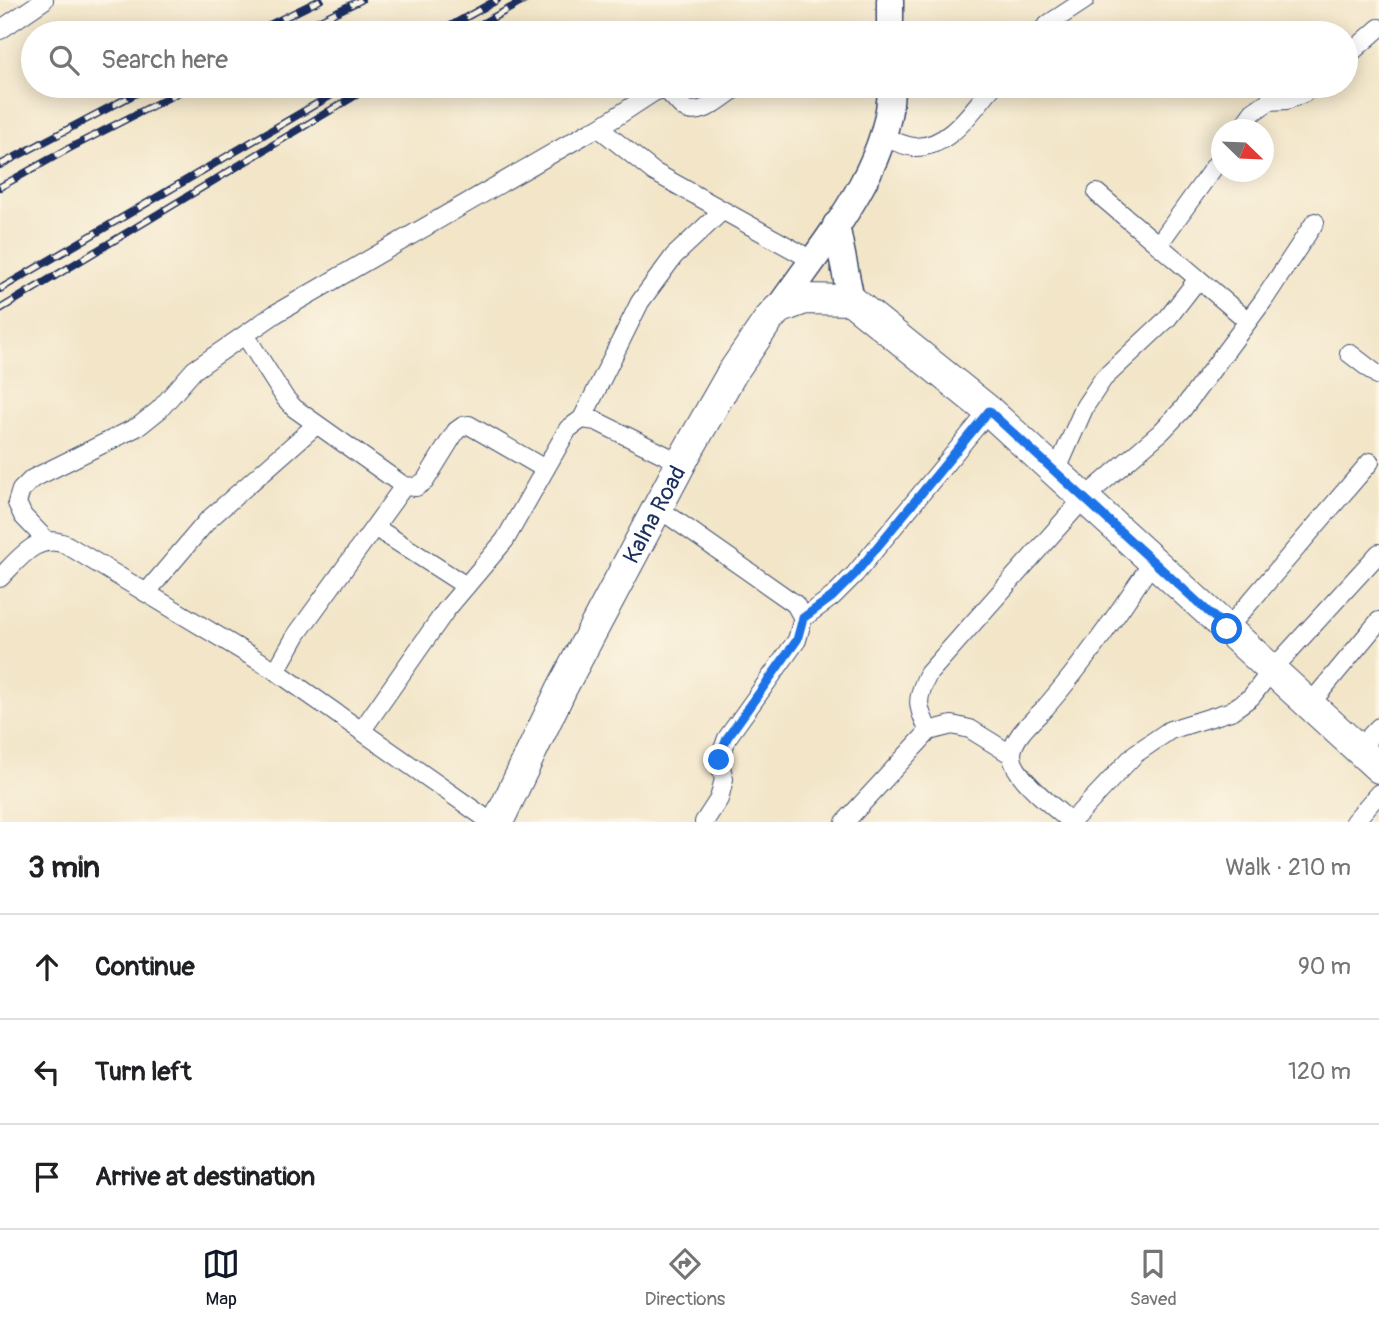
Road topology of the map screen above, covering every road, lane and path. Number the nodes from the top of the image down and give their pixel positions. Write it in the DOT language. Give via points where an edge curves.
graph roads {
  1 [pos="44,0"];
  2 [pos="890,0"];
  3 [pos="1085,0"];
  4 [pos="890,21"];
  5 [pos="1056,21"];
  6 [pos="1379,28"];
  7 [pos="0,30"];
  8 [pos="1358,46"];
  9 [pos="645,98"];
  10 [pos="675,98"];
  11 [pos="720,98"];
  12 [pos="889,98"];
  13 [pos="983,98"];
  14 [pos="1292,98"];
  15 [pos="1247,119"];
  16 [pos="600,128"];
  17 [pos="883,137"];
  18 [pos="1211,171"];
  19 [pos="1097,193"];
  20 [pos="722,211"];
  21 [pos="1315,222"];
  22 [pos="836,225"];
  23 [pos="1158,245"];
  24 [pos="812,260"];
  25 [pos="1198,279"];
  26 [pos="851,300"];
  27 [pos="778,309"];
  28 [pos="1248,321"];
  29 [pos="245,335"];
  30 [pos="1349,354"];
  31 [pos="1379,376"];
  32 [pos="989,411"];
  33 [pos="582,419"];
  34 [pos="316,425"];
  35 [pos="1370,462"];
  36 [pos="681,463"];
  37 [pos="545,469"];
  38 [pos="1056,472"];
  39 [pos="404,486"];
  40 [pos="1084,498"];
  41 [pos="658,508"];
  42 [pos="376,528"];
  43 [pos="48,542"];
  44 [pos="1379,553"];
  45 [pos="1153,561"];
  46 [pos="0,578"];
  47 [pos="466,586"];
  48 [pos="146,593"];
  49 [pos="803,618"];
  50 [pos="1379,621"];
  51 [pos="1227,629"];
  52 [pos="1272,670"];
  53 [pos="276,671"];
  54 [pos="1310,704"];
  55 [pos="1379,727"];
  56 [pos="362,730"];
  57 [pos="929,731"];
  58 [pos="1012,755"];
  59 [pos="1369,758"];
  60 [pos="1379,793"];
  61 [pos="491,822"];
  62 [pos="498,822"];
  63 [pos="704,822"];
  64 [pos="845,822"];
  65 [pos="1071,822"];
  66 [pos="1354,822"];
  1 -- 7 [label="street"];
  2 -- 4 [label="street"];
  3 -- 5 [label="street"];
  6 -- 8 [label="street"];
  9 -- 16 [label="street"];
  10 -- 11 [label="street" via="691,111"];
  12 -- 17 [label="street, Kalna Road"];
  13 -- 17 [label="street" via="955,131 931,145 912,147"];
  14 -- 15 [label="street" via="1269,101"];
  16 -- 20 [label="street" via="654,172"];
  16 -- 29 [label="street"];
  17 -- 22 [label="street, Kalna Road"];
  18 -- 23 [label="street"];
  19 -- 23 [label="street"];
  20 -- 24 [label="street"];
  20 -- 33 [label="street" via="674,256 640,302"];
  21 -- 28 [label="street"];
  22 -- 24 [label="street, Kalna Road"];
  22 -- 26 [label="street"];
  23 -- 25 [label="street"];
  24 -- 27 [label="street, Kalna Road"];
  25 -- 28 [label="street"];
  25 -- 38 [label="street" via="1167,319 1103,379 1085,406"];
  26 -- 27 [label="main road" via="805,299"];
  26 -- 32 [label="main road"];
  27 -- 36 [label="main road, Kalna Road" via="732,373"];
  28 -- 40 [label="street" via="1182,410"];
  29 -- 34 [label="street" via="285,398"];
  29 -- 43 [label="street" via="194,370 139,426 32,479 21,490 16,503"];
  30 -- 31 [label="street"];
  32 -- 38 [label="main road"];
  32 -- 49 [label="street" via="855,574"];
  33 -- 36 [label="street" via="596,421"];
  33 -- 37 [label="street" via="568,429"];
  34 -- 39 [label="street"];
  34 -- 48 [label="street" via="208,520"];
  35 -- 51 [label="street"];
  36 -- 41 [label="main road, Kalna Road"];
  37 -- 39 [label="street" via="469,425 456,431 425,481 416,487"];
  37 -- 47 [label="street" via="505,540"];
  38 -- 40 [label="main road"];
  39 -- 42 [label="street"];
  40 -- 45 [label="main road"];
  40 -- 57 [label="street" via="928,674 918,695 919,712"];
  41 -- 49 [label="street" via="795,604"];
  41 -- 62 [label="main road, Kalna Road" via="562,688"];
  42 -- 47 [label="street"];
  42 -- 53 [label="street" via="297,634"];
  43 -- 46 [label="street" via="31,547"];
  43 -- 48 [label="street" via="67,545"];
  44 -- 52 [label="street"];
  45 -- 51 [label="main road"];
  45 -- 58 [label="street" via="1089,654 1017,740"];
  47 -- 56 [label="street"];
  48 -- 53 [label="street"];
  49 -- 63 [label="street" via="797,640 727,738 719,760 723,779 719,799"];
  50 -- 54 [label="street"];
  51 -- 52 [label="main road"];
  52 -- 54 [label="main road"];
  52 -- 65 [label="street" via="1251,697 1231,710 1170,730 1135,754"];
  53 -- 56 [label="street"];
  54 -- 59 [label="main road"];
  55 -- 59 [label="street"];
  56 -- 61 [label="street"];
  57 -- 58 [label="street" via="951,725 970,729"];
  57 -- 64 [label="street"];
  58 -- 65 [label="street" via="1017,773"];
  60 -- 66 [label="street"];
}
